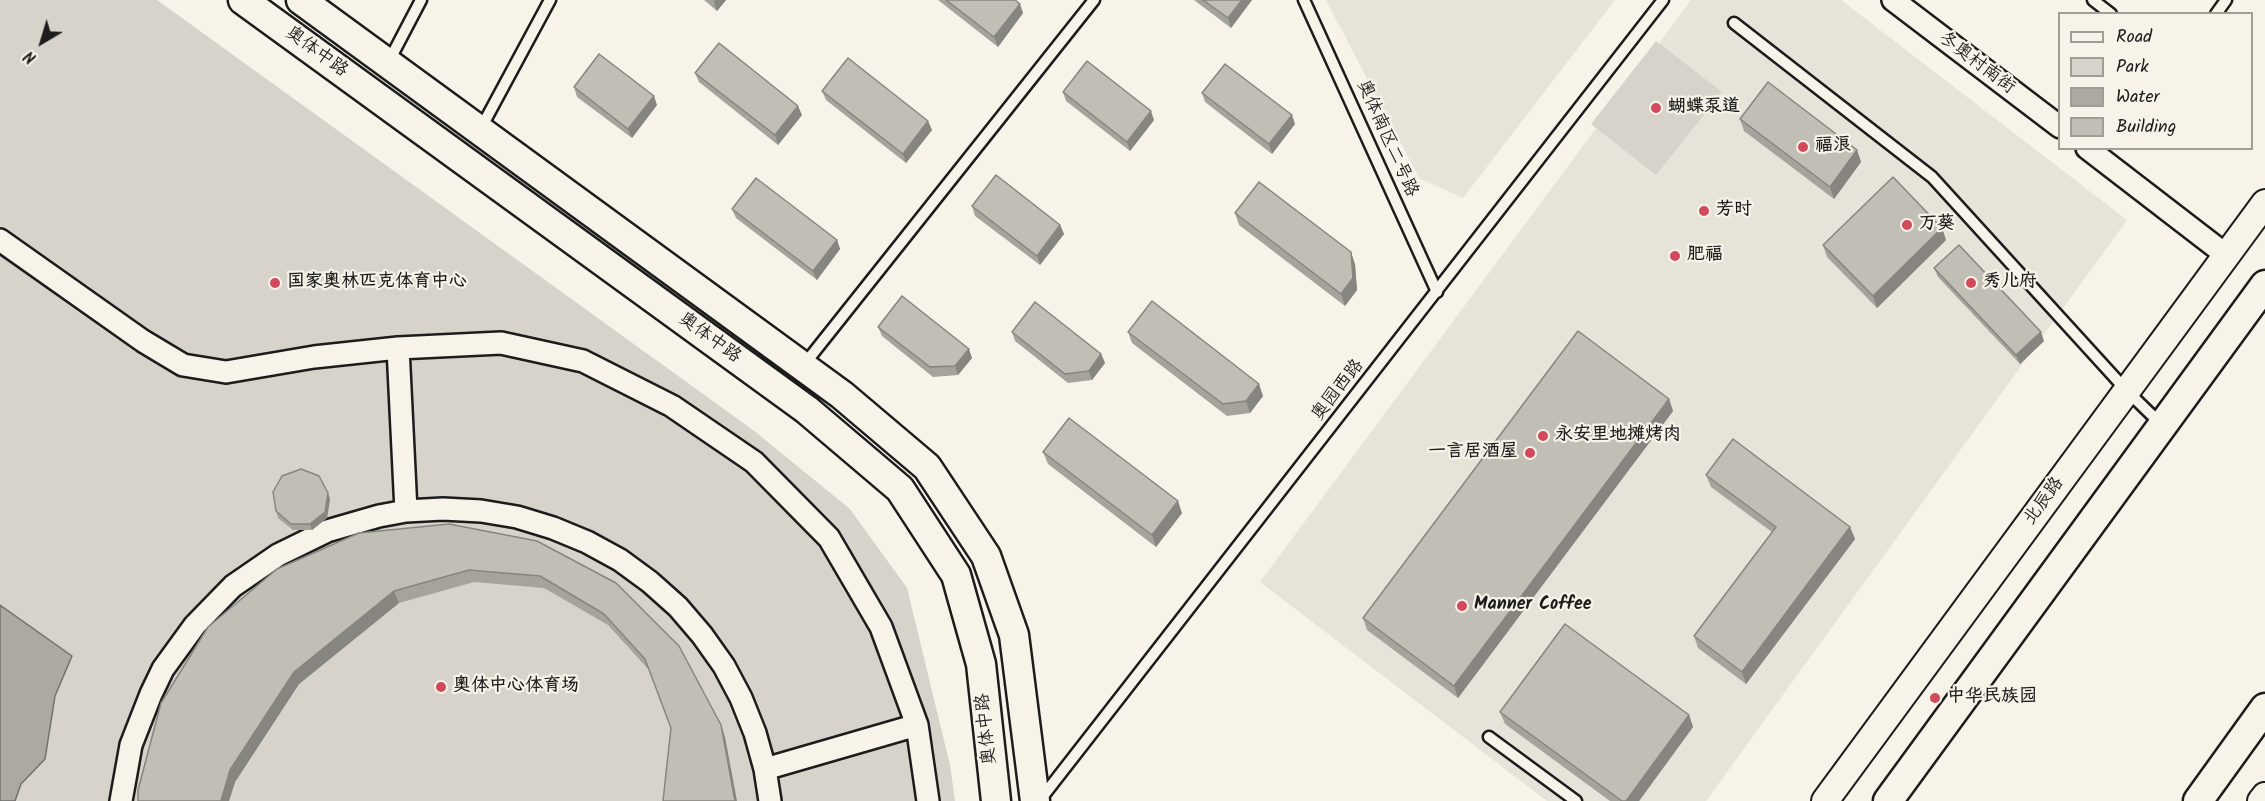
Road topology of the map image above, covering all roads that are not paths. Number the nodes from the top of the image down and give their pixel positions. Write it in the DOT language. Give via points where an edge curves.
graph roads {
  1 [pos="243,0"];
  2 [pos="301,0"];
  3 [pos="421,0"];
  4 [pos="550,0"];
  5 [pos="1094,0"];
  6 [pos="1304,0"];
  7 [pos="1663,0"];
  8 [pos="1893,0"];
  9 [pos="2093,0"];
  10 [pos="2108,12"];
  11 [pos="1734,23"];
  12 [pos="388,63"];
  13 [pos="2058,125"];
  14 [pos="479,130"];
  15 [pos="2090,150"];
  16 [pos="2265,203"];
  17 [pos="0,240"];
  18 [pos="2226,255"];
  19 [pos="2265,285"];
  20 [pos="1437,292"];
  21 [pos="398,348"];
  22 [pos="803,367"];
  23 [pos="2127,391"];
  24 [pos="2162,426"];
  25 [pos="406,511"];
  26 [pos="2265,708"];
  27 [pos="917,725"];
  28 [pos="1489,737"];
  29 [pos="765,769"];
  30 [pos="2265,796"];
  31 [pos="121,801"];
  32 [pos="770,801"];
  33 [pos="928,801"];
  34 [pos="996,801"];
  35 [pos="1037,801"];
  36 [pos="1576,801"];
  37 [pos="1825,801"];
  38 [pos="1888,801"];
  39 [pos="2198,801"];
  40 [pos="2261,801"];
  1 -- 34 [label="main road, 奥体中路" via="807,410 900,489 956,575 981,664"];
  2 -- 12 [label="main road, 奥体中路"];
  3 -- 12 [label="lane"];
  4 -- 14 [label="lane"];
  5 -- 22 [label="lane"];
  6 -- 20 [label="lane, 奥体南区二号路"];
  7 -- 20 [label="lane, 奥园西路"];
  8 -- 13 [label="street, 冬奥村南街"];
  9 -- 10 [label="lane"];
  11 -- 23 [label="lane" via="1932,177"];
  12 -- 14 [label="main road, 奥体中路"];
  14 -- 22 [label="main road, 奥体中路"];
  15 -- 18 [label="street"];
  16 -- 18 [label="street, 北辰路"];
  17 -- 21 [label="street" via="183,365 226,372"];
  18 -- 23 [label="street, 北辰路"];
  19 -- 24 [label="main road"];
  20 -- 35 [label="lane, 奥园西路"];
  21 -- 25 [label="street"];
  21 -- 27 [label="street" via="501,343 583,361 672,406 754,462 829,538 881,627"];
  22 -- 35 [label="main road, 奥体中路" via="927,467 986,556 1014,635"];
  23 -- 24 [label="lane"];
  23 -- 37 [label="street, 北辰路"];
  24 -- 38 [label="main road"];
  25 -- 29 [label="street" via="481,511 517,517 579,538 620,560 678,607 724,666 755,733"];
  25 -- 31 [label="street" via="353,522 302,542 255,569 213,605 178,646 151,694 131,745"];
  26 -- 39 [label="main road"];
  27 -- 29 [label="street"];
  27 -- 33 [label="street"];
  28 -- 36 [label="lane"];
  29 -- 32 [label="street"];
  30 -- 40 [label="street"];
}
